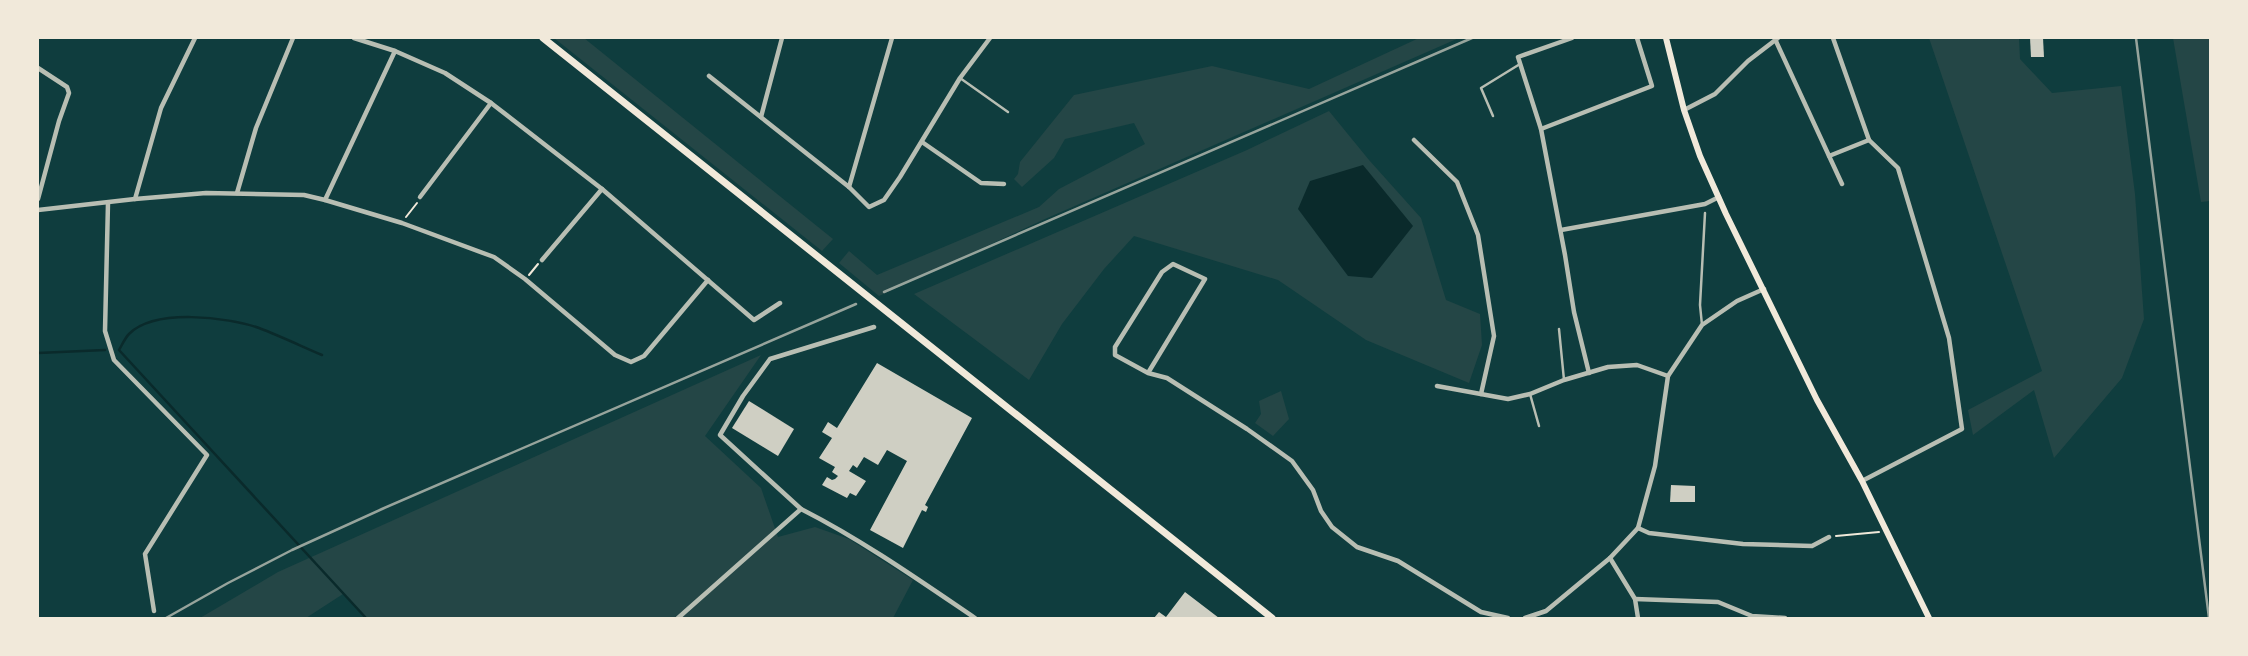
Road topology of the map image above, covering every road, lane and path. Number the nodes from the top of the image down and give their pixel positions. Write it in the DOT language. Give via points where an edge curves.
graph roads {
  1 [pos="195,38"];
  2 [pos="293,38"];
  3 [pos="354,38"];
  4 [pos="543,38"];
  5 [pos="782,38"];
  6 [pos="892,38"];
  7 [pos="990,38"];
  8 [pos="1572,38"];
  9 [pos="1637,38"];
  10 [pos="1666,38"];
  11 [pos="1777,38"];
  12 [pos="1833,38"];
  13 [pos="395,51"];
  14 [pos="1520,64"];
  15 [pos="38,68"];
  16 [pos="709,76"];
  17 [pos="960,78"];
  18 [pos="491,103"];
  19 [pos="1684,110"];
  20 [pos="1008,112"];
  21 [pos="1493,116"];
  22 [pos="761,117"];
  23 [pos="1540,129"];
  24 [pos="1414,140"];
  25 [pos="1869,140"];
  26 [pos="922,142"];
  27 [pos="1829,156"];
  28 [pos="1004,184"];
  29 [pos="1842,184"];
  30 [pos="849,187"];
  31 [pos="602,190"];
  32 [pos="236,194"];
  33 [pos="420,197"];
  34 [pos="1719,197"];
  35 [pos="38,199"];
  36 [pos="135,199"];
  37 [pos="325,200"];
  38 [pos="108,203"];
  39 [pos="38,210"];
  40 [pos="1705,213"];
  41 [pos="402,223"];
  42 [pos="1560,230"];
  43 [pos="542,260"];
  44 [pos="525,280"];
  45 [pos="708,280"];
  46 [pos="1764,289"];
  47 [pos="780,303"];
  48 [pos="1702,325"];
  49 [pos="874,327"];
  50 [pos="1559,329"];
  51 [pos="1148,373"];
  52 [pos="1589,373"];
  53 [pos="1668,376"];
  54 [pos="1564,380"];
  55 [pos="1437,386"];
  56 [pos="1481,394"];
  57 [pos="1530,394"];
  58 [pos="1539,426"];
  59 [pos="1862,481"];
  60 [pos="801,509"];
  61 [pos="1638,528"];
  62 [pos="1886,531"];
  63 [pos="1829,537"];
  64 [pos="1610,558"];
  65 [pos="1635,599"];
  66 [pos="154,611"];
  67 [pos="678,618"];
  68 [pos="975,618"];
  69 [pos="1272,618"];
  70 [pos="1508,618"];
  71 [pos="1525,618"];
  72 [pos="1638,618"];
  73 [pos="1785,618"];
  74 [pos="1929,618"];
  1 -- 36 [label="street" via="161,108"];
  2 -- 32 [label="street" via="256,128"];
  3 -- 13 [label="street"];
  4 -- 69 [label="main road"];
  5 -- 22 [label="street"];
  6 -- 30 [label="street"];
  7 -- 17 [label="street"];
  8 -- 14 [label="street" via="1518,57"];
  9 -- 23 [label="street" via="1652,86"];
  10 -- 19 [label="main road"];
  11 -- 19 [label="street" via="1715,94"];
  11 -- 27 [label="street"];
  12 -- 25 [label="street"];
  13 -- 18 [label="street" via="445,73"];
  13 -- 37 [label="street"];
  14 -- 21 [label="lane" via="1481,88"];
  14 -- 23 [label="street"];
  15 -- 35 [label="street" via="67,86 69,93"];
  16 -- 22 [label="street"];
  17 -- 20 [label="lane"];
  17 -- 26 [label="street"];
  18 -- 31 [label="street"];
  18 -- 33 [label="street"];
  19 -- 34 [label="main road"];
  22 -- 30 [label="street"];
  23 -- 42 [label="street"];
  24 -- 56 [label="street" via="1457,182 1478,234 1494,336"];
  25 -- 27 [label="street"];
  25 -- 59 [label="street" via="1898,168 1949,338 1962,429"];
  26 -- 28 [label="street" via="981,183"];
  26 -- 30 [label="street" via="884,200 869,206"];
  27 -- 29 [label="street"];
  31 -- 43 [label="street"];
  31 -- 45 [label="street"];
  32 -- 36 [label="street"];
  32 -- 37 [label="street" via="304,195"];
  33 -- 41 [label="path"];
  34 -- 42 [label="street" via="1705,204"];
  34 -- 46 [label="main road"];
  36 -- 38 [label="street"];
  37 -- 41 [label="street"];
  38 -- 39 [label="street"];
  38 -- 66 [label="street" via="104,331 114,360 207,455 145,554"];
  40 -- 48 [label="lane" via="1700,305"];
  41 -- 44 [label="street" via="494,256"];
  42 -- 52 [label="street" via="1574,312"];
  43 -- 44 [label="path"];
  44 -- 45 [label="street" via="615,355 631,362 640,360"];
  45 -- 47 [label="street" via="754,320"];
  46 -- 48 [label="street" via="1737,301"];
  46 -- 59 [label="main road" via="1817,400"];
  48 -- 53 [label="street"];
  49 -- 60 [label="street" via="770,359 720,435"];
  50 -- 54 [label="lane"];
  51 -- 51 [label="street" via="1115,354 1115,346 1162,272 1174,264 1205,279"];
  51 -- 70 [label="street" via="1167,378 1292,461 1313,490 1320,512 1332,527 1357,547 1398,561 1481,612"];
  52 -- 53 [label="street" via="1608,367 1637,365"];
  52 -- 54 [label="street"];
  53 -- 61 [label="street" via="1655,466"];
  54 -- 57 [label="street"];
  55 -- 56 [label="street"];
  56 -- 57 [label="street" via="1508,398"];
  57 -- 58 [label="lane"];
  59 -- 62 [label="main road"];
  60 -- 67 [label="street"];
  60 -- 68 [label="street" via="918,578"];
  61 -- 63 [label="street" via="1649,533 1744,544 1812,546"];
  61 -- 64 [label="street"];
  62 -- 63 [label="path"];
  62 -- 74 [label="main road"];
  64 -- 65 [label="street"];
  64 -- 71 [label="street" via="1546,611"];
  65 -- 72 [label="street"];
  65 -- 73 [label="street" via="1718,602 1752,616"];
}
